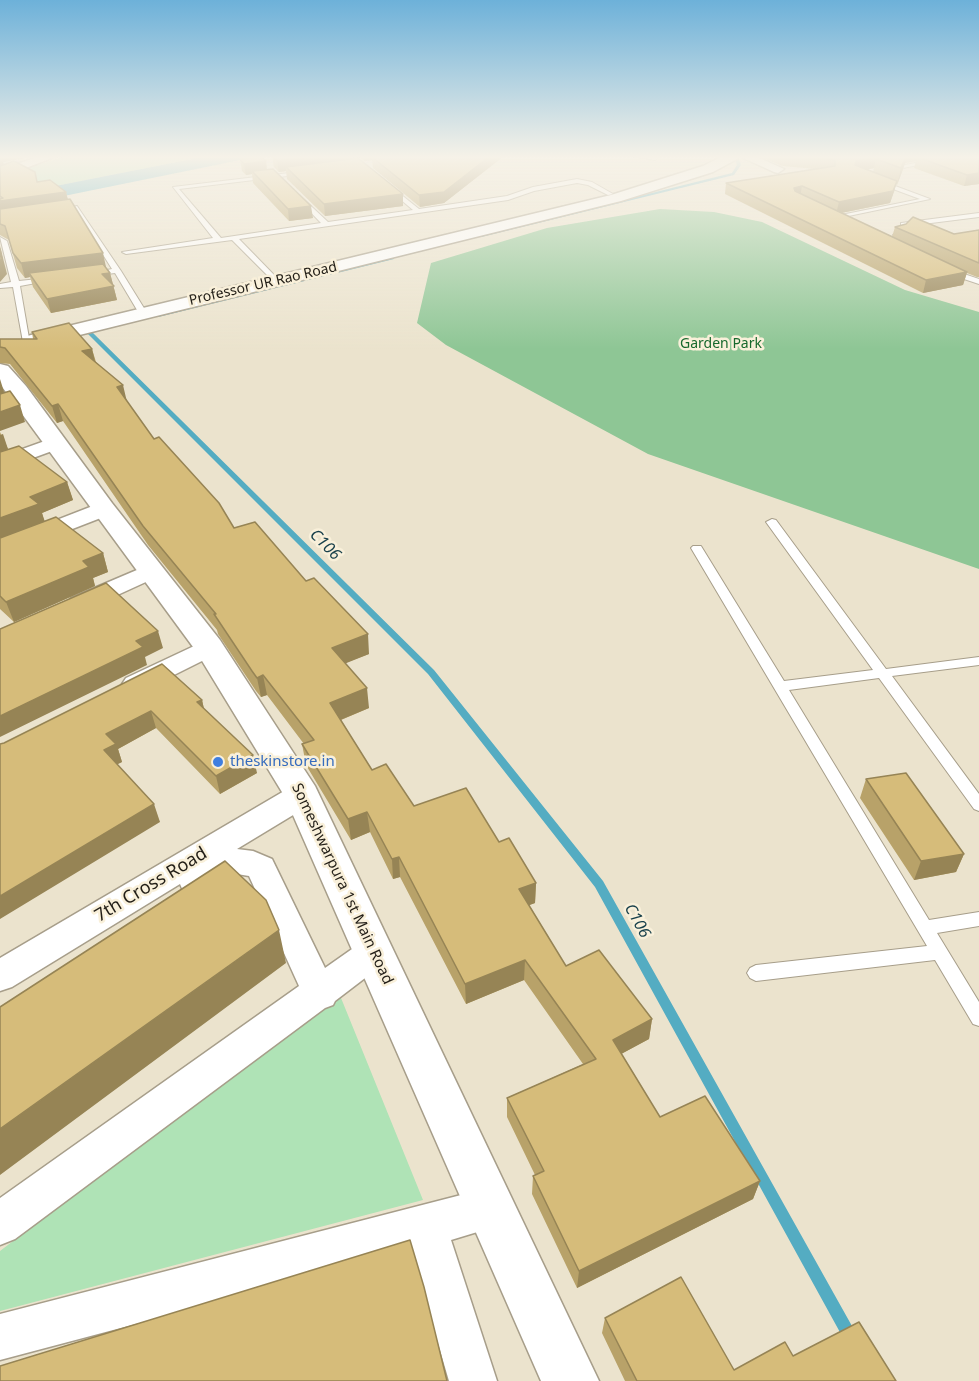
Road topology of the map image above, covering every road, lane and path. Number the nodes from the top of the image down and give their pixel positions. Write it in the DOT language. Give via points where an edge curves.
graph roads {
  1 [pos="85,220"];
  2 [pos="202,220"];
  3 [pos="322,220"];
  4 [pos="359,220"];
  5 [pos="524,220"];
  6 [pos="841,220"];
  7 [pos="933,220"];
  8 [pos="846,223"];
  9 [pos="327,225"];
  10 [pos="886,237"];
  11 [pos="234,238"];
  12 [pos="0,239"];
  13 [pos="218,239"];
  14 [pos="126,252"];
  15 [pos="936,265"];
  16 [pos="117,271"];
  17 [pos="83,276"];
  18 [pos="61,279"];
  19 [pos="275,281"];
  20 [pos="979,282"];
  21 [pos="16,285"];
  22 [pos="0,286"];
  23 [pos="143,313"];
  24 [pos="27,342"];
  25 [pos="8,380"];
  26 [pos="56,444"];
  27 [pos="0,464"];
  28 [pos="103,509"];
  29 [pos="772,522"];
  30 [pos="697,548"];
  31 [pos="0,550"];
  32 [pos="151,571"];
  33 [pos="54,615"];
  34 [pos="209,647"];
  35 [pos="979,661"];
  36 [pos="883,674"];
  37 [pos="782,686"];
  38 [pos="115,694"];
  39 [pos="302,795"];
  40 [pos="979,805"];
  41 [pos="979,919"];
  42 [pos="924,928"];
  43 [pos="374,952"];
  44 [pos="939,952"];
  45 [pos="88,958"];
  46 [pos="756,973"];
  47 [pos="0,976"];
  48 [pos="320,994"];
  49 [pos="979,1018"];
  50 [pos="492,1208"];
  51 [pos="0,1224"];
  52 [pos="425,1226"];
  53 [pos="0,1337"];
  54 [pos="473,1381"];
  55 [pos="570,1381"];
  1 -- 16 [label="lane"];
  2 -- 13 [label="lane"];
  3 -- 9 [label="lane"];
  4 -- 9 [label="lane"];
  5 -- 19 [label="street, Professor UR Rao Road"];
  6 -- 8 [label="lane"];
  7 -- 10 [label="lane" via="903,224 903,232"];
  9 -- 11 [label="lane"];
  11 -- 13 [label="lane"];
  11 -- 19 [label="lane"];
  12 -- 21 [label="lane" via="4,241"];
  13 -- 14 [label="lane"];
  15 -- 20 [label="lane"];
  16 -- 17 [label="lane"];
  16 -- 23 [label="lane"];
  18 -- 21 [label="lane"];
  19 -- 23 [label="street, Professor UR Rao Road"];
  21 -- 22 [label="lane"];
  21 -- 24 [label="lane"];
  23 -- 24 [label="street, Professor UR Rao Road"];
  24 -- 25 [label="street, Professor UR Rao Road"];
  25 -- 26 [label="street, Someshwarpura 1st Main Road"];
  26 -- 27 [label="street"];
  26 -- 28 [label="street, Someshwarpura 1st Main Road"];
  28 -- 31 [label="street"];
  28 -- 32 [label="street, Someshwarpura 1st Main Road"];
  29 -- 36 [label="lane"];
  30 -- 37 [label="lane"];
  32 -- 33 [label="street"];
  32 -- 34 [label="street, Someshwarpura 1st Main Road"];
  34 -- 38 [label="street"];
  34 -- 39 [label="street, Someshwarpura 1st Main Road"];
  35 -- 36 [label="lane"];
  36 -- 37 [label="lane"];
  36 -- 40 [label="lane"];
  37 -- 42 [label="lane"];
  39 -- 43 [label="street, Someshwarpura 1st Main Road"];
  39 -- 47 [label="street, 7th Cross Road"];
  41 -- 42 [label="lane"];
  42 -- 44 [label="lane"];
  43 -- 48 [label="street"];
  43 -- 50 [label="street, Someshwarpura 1st Main Road"];
  44 -- 46 [label="lane"];
  44 -- 49 [label="lane"];
  45 -- 48 [label="street" via="225,865 234,861 253,863 261,868"];
  48 -- 51 [label="street"];
  50 -- 52 [label="street"];
  50 -- 55 [label="street, Someshwarpura 1st Main Road"];
  52 -- 53 [label="street"];
  52 -- 54 [label="street"];
}
